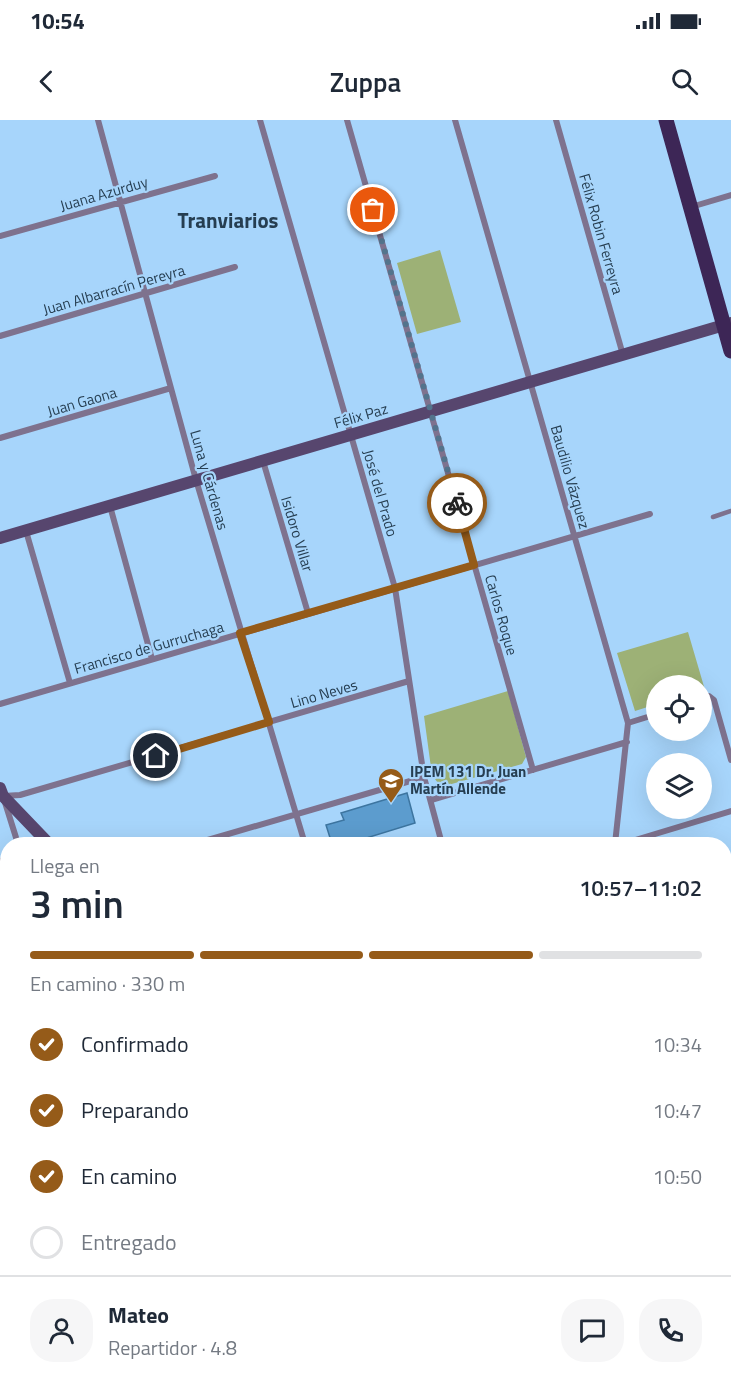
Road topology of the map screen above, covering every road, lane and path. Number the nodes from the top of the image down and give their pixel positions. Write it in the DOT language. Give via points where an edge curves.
graph roads {
  1 [pos="98,120"];
  2 [pos="260,120"];
  3 [pos="347,120"];
  4 [pos="455,120"];
  5 [pos="556,120"];
  6 [pos="666,120"];
  7 [pos="215,176"];
  8 [pos="731,195"];
  9 [pos="120,202"];
  10 [pos="690,208"];
  11 [pos="0,236"];
  12 [pos="235,267"];
  13 [pos="145,293"];
  14 [pos="727,324"];
  15 [pos="0,336"];
  16 [pos="731,351"];
  17 [pos="623,355"];
  18 [pos="529,381"];
  19 [pos="171,388"];
  20 [pos="432,412"];
  21 [pos="350,435"];
  22 [pos="0,438"];
  23 [pos="263,461"];
  24 [pos="196,480"];
  25 [pos="110,506"];
  26 [pos="731,512"];
  27 [pos="650,514"];
  28 [pos="713,517"];
  29 [pos="26,531"];
  30 [pos="574,535"];
  31 [pos="0,538"];
  32 [pos="474,565"];
  33 [pos="395,588"];
  34 [pos="309,613"];
  35 [pos="240,633"];
  36 [pos="152,659"];
  37 [pos="409,681"];
  38 [pos="70,683"];
  39 [pos="712,698"];
  40 [pos="0,704"];
  41 [pos="646,717"];
  42 [pos="269,722"];
  43 [pos="628,723"];
  44 [pos="627,742"];
  45 [pos="731,760"];
  46 [pos="533,770"];
  47 [pos="424,777"];
  48 [pos="1,792"];
  49 [pos="431,800"];
  50 [pos="731,811"];
  51 [pos="296,815"];
  52 [pos="16,837"];
  53 [pos="43,837"];
  54 [pos="219,837"];
  55 [pos="303,837"];
  56 [pos="440,837"];
  57 [pos="616,837"];
  58 [pos="645,837"];
  1 -- 9 [label="street, Luna y Cárdenas"];
  2 -- 21 [label="street, José del Prado"];
  3 -- 20 [label="street, Carlos Roque"];
  4 -- 18 [label="street, Baudilio Vázquez"];
  5 -- 17 [label="street, Félix Robin Ferreyra"];
  6 -- 10 [label="main road"];
  7 -- 9 [label="street, Juana Azurduy"];
  8 -- 10 [label="street"];
  9 -- 11 [label="street, Juana Azurduy"];
  9 -- 13 [label="street, Luna y Cárdenas"];
  10 -- 14 [label="main road"];
  12 -- 13 [label="street, Juan Albarracín Pereyra"];
  13 -- 15 [label="street, Juan Albarracín Pereyra"];
  13 -- 19 [label="street, Luna y Cárdenas"];
  14 -- 16 [label="main road"];
  14 -- 17 [label="main road, Félix Paz"];
  17 -- 18 [label="main road, Félix Paz"];
  18 -- 20 [label="main road, Félix Paz"];
  18 -- 30 [label="street, Baudilio Vázquez"];
  19 -- 22 [label="street, Juan Gaona"];
  19 -- 24 [label="street, Luna y Cárdenas"];
  20 -- 21 [label="main road, Félix Paz"];
  20 -- 32 [label="street, Carlos Roque"];
  21 -- 23 [label="main road, Félix Paz"];
  21 -- 33 [label="street, José del Prado"];
  23 -- 24 [label="main road, Félix Paz"];
  23 -- 34 [label="street, Isidoro Villar"];
  24 -- 25 [label="main road, Félix Paz"];
  24 -- 35 [label="street, Luna y Cárdenas"];
  25 -- 29 [label="main road, Félix Paz"];
  25 -- 36 [label="street"];
  26 -- 28 [label="lane"];
  27 -- 30 [label="street, Francisco de Gurruchaga"];
  29 -- 31 [label="main road, Félix Paz"];
  29 -- 38 [label="street"];
  30 -- 32 [label="street, Francisco de Gurruchaga"];
  30 -- 43 [label="street, Baudilio Vázquez"];
  32 -- 33 [label="street, Francisco de Gurruchaga"];
  32 -- 46 [label="street, Carlos Roque"];
  33 -- 34 [label="street, Francisco de Gurruchaga"];
  33 -- 37 [label="street, José del Prado"];
  34 -- 35 [label="street, Francisco de Gurruchaga"];
  35 -- 36 [label="street, Francisco de Gurruchaga"];
  35 -- 42 [label="street, Luna y Cárdenas"];
  36 -- 38 [label="street, Francisco de Gurruchaga"];
  37 -- 42 [label="street, Lino Neves"];
  37 -- 47 [label="street, José del Prado"];
  38 -- 40 [label="street, Francisco de Gurruchaga"];
  39 -- 45 [label="street"];
  41 -- 43 [label="street"];
  42 -- 48 [label="street, Lino Neves" via="20,795"];
  42 -- 51 [label="street, Luna y Cárdenas"];
  43 -- 44 [label="street, Baudilio Vázquez"];
  44 -- 46 [label="street"];
  44 -- 57 [label="street, Baudilio Vázquez"];
  46 -- 49 [label="street"];
  47 -- 49 [label="street, José del Prado"];
  47 -- 51 [label="street"];
  48 -- 52 [label="street"];
  48 -- 53 [label="main road"];
  49 -- 56 [label="street, José del Prado"];
  50 -- 58 [label="street"];
  51 -- 54 [label="street"];
  51 -- 55 [label="street, Luna y Cárdenas"];
}
